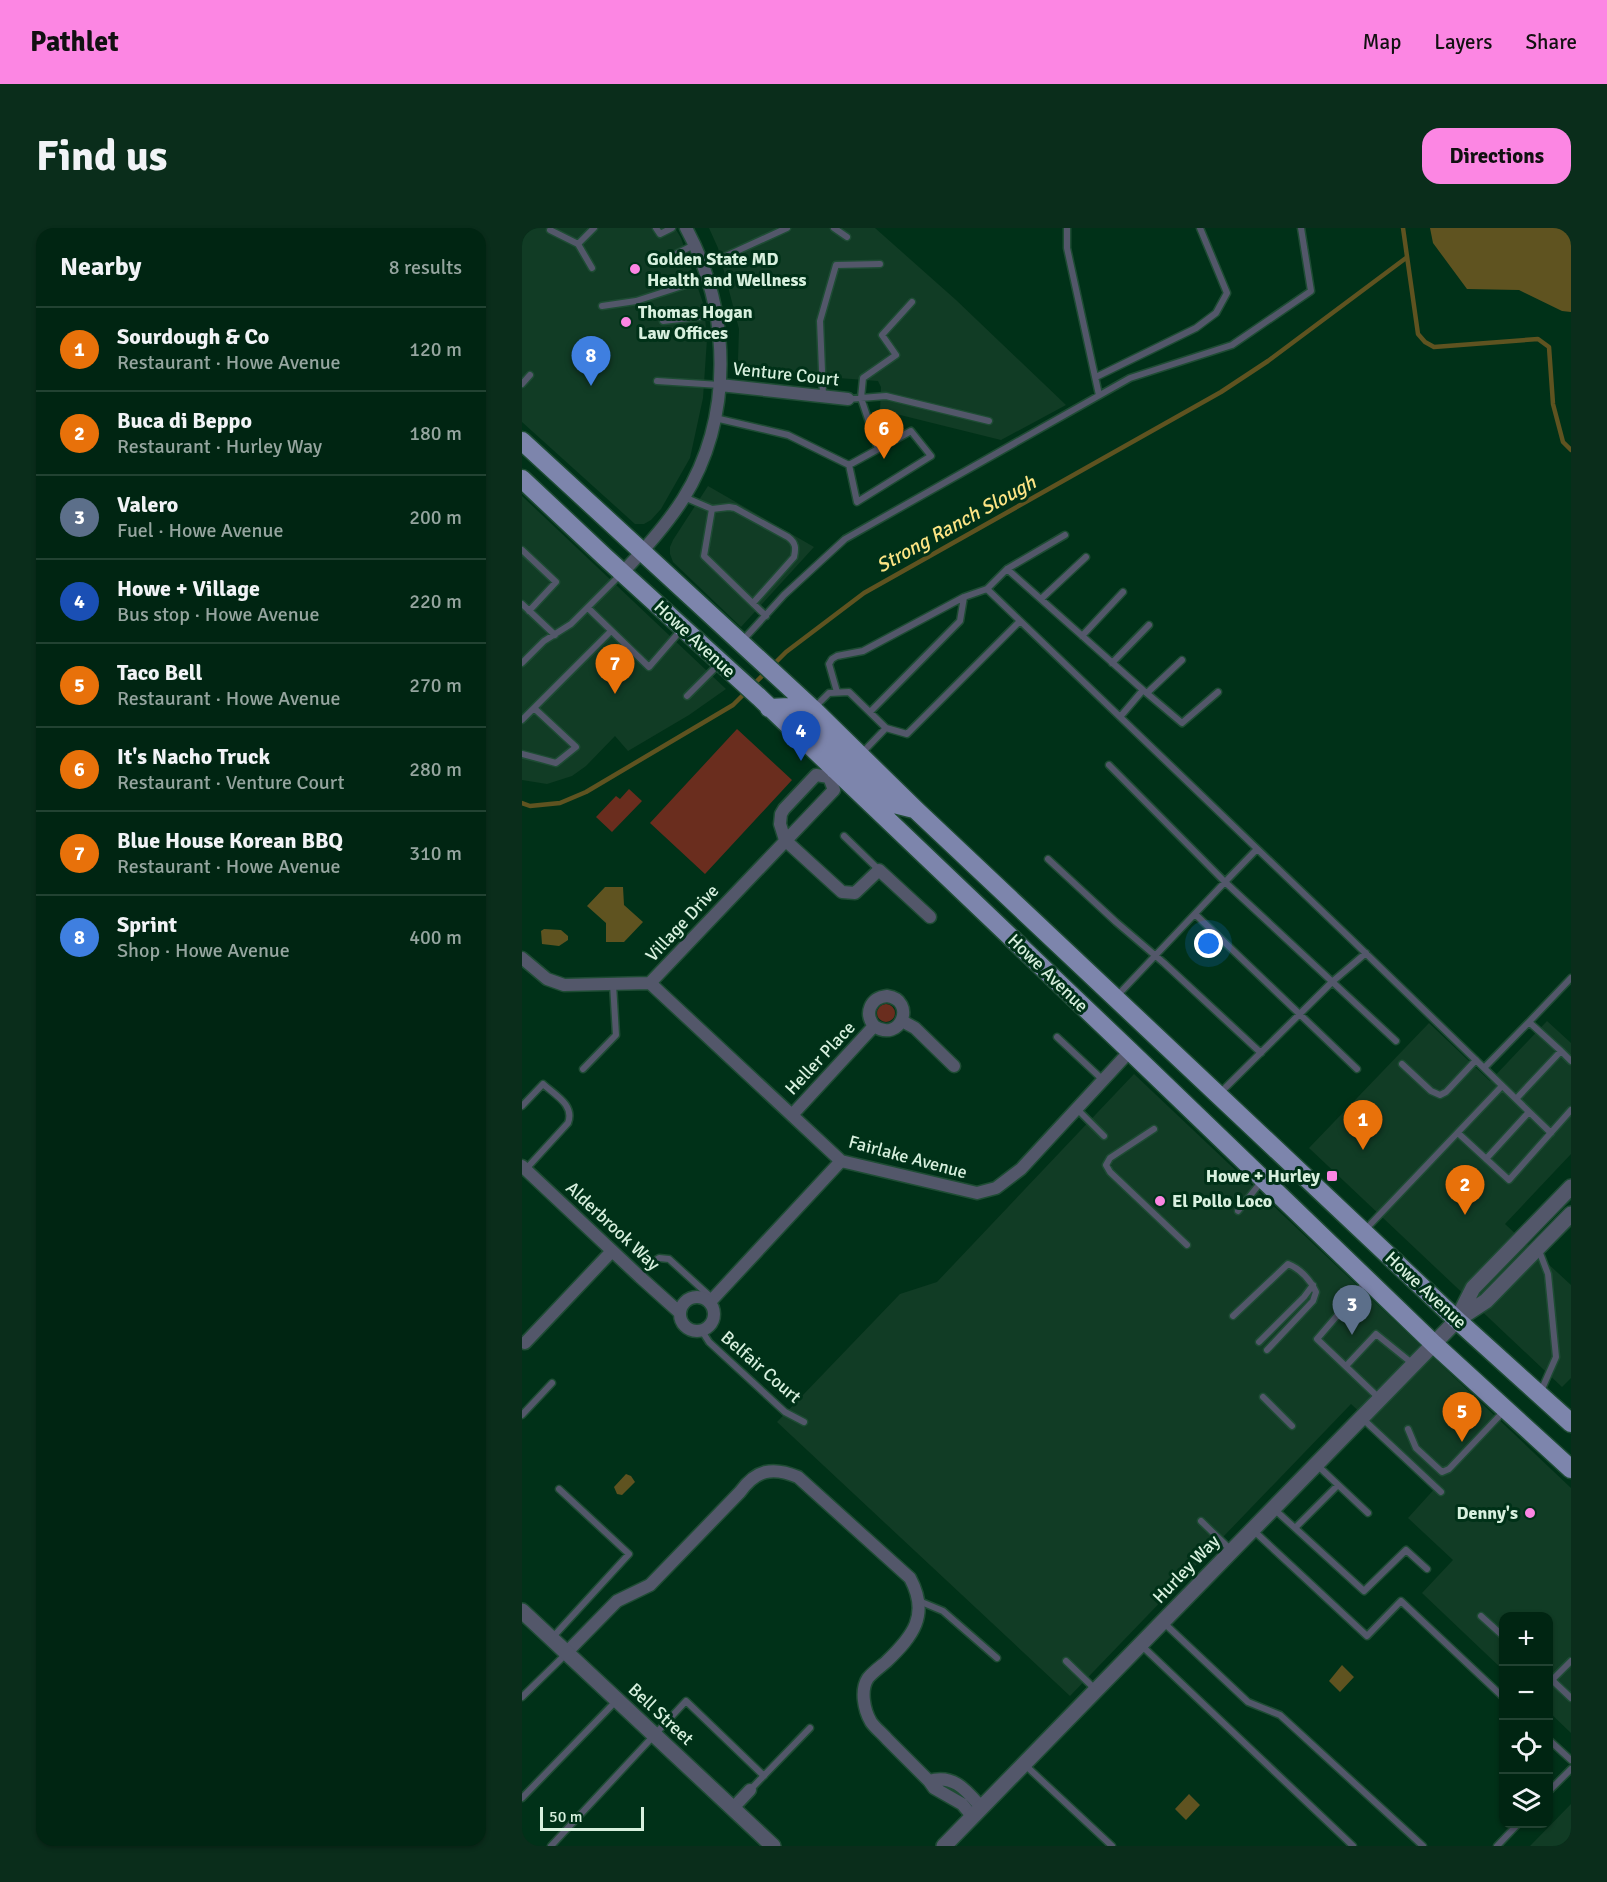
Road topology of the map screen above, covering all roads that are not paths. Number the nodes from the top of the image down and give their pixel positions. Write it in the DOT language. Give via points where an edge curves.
graph roads {
  1 [pos="594,228"];
  2 [pos="656,228"];
  3 [pos="672,228"];
  4 [pos="686,228"];
  5 [pos="788,228"];
  6 [pos="834,228"];
  7 [pos="1067,228"];
  8 [pos="1200,228"];
  9 [pos="1301,228"];
  10 [pos="550,230"];
  11 [pos="847,237"];
  12 [pos="578,244"];
  13 [pos="695,245"];
  14 [pos="670,257"];
  15 [pos="880,264"];
  16 [pos="592,268"];
  17 [pos="706,272"];
  18 [pos="912,302"];
  19 [pos="602,306"];
  20 [pos="717,315"];
  21 [pos="663,321"];
  22 [pos="530,375"];
  23 [pos="1096,378"];
  24 [pos="657,381"];
  25 [pos="522,384"];
  26 [pos="720,385"];
  27 [pos="1099,395"];
  28 [pos="823,396"];
  29 [pos="855,398"];
  30 [pos="715,418"];
  31 [pos="989,421"];
  32 [pos="522,441"];
  33 [pos="878,449"];
  34 [pos="849,465"];
  35 [pos="522,479"];
  36 [pos="684,497"];
  37 [pos="712,509"];
  38 [pos="1065,535"];
  39 [pos="522,549"];
  40 [pos="642,552"];
  41 [pos="1086,557"];
  42 [pos="1007,569"];
  43 [pos="622,573"];
  44 [pos="987,590"];
  45 [pos="1123,592"];
  46 [pos="964,597"];
  47 [pos="1041,599"];
  48 [pos="753,603"];
  49 [pos="522,604"];
  50 [pos="588,608"];
  51 [pos="529,611"];
  52 [pos="766,616"];
  53 [pos="1020,621"];
  54 [pos="1149,625"];
  55 [pos="683,627"];
  56 [pos="611,630"];
  57 [pos="555,635"];
  58 [pos="1082,636"];
  59 [pos="741,642"];
  60 [pos="1182,660"];
  61 [pos="522,663"];
  62 [pos="721,663"];
  63 [pos="1113,663"];
  64 [pos="837,692"];
  65 [pos="1145,692"];
  66 [pos="1218,692"];
  67 [pos="687,696"];
  68 [pos="764,702"];
  69 [pos="534,708"];
  70 [pos="813,709"];
  71 [pos="870,712"];
  72 [pos="1120,717"];
  73 [pos="522,720"];
  74 [pos="886,728"];
  75 [pos="522,754"];
  76 [pos="860,755"];
  77 [pos="1109,765"];
  78 [pos="832,774"];
  79 [pos="916,810"];
  80 [pos="844,836"];
  81 [pos="785,840"];
  82 [pos="1257,849"];
  83 [pos="1047,859"];
  84 [pos="879,870"];
  85 [pos="1225,882"];
  86 [pos="1195,914"];
  87 [pos="930,917"];
  88 [pos="1366,953"];
  89 [pos="1155,956"];
  90 [pos="522,958"];
  91 [pos="1571,978"];
  92 [pos="1332,982"];
  93 [pos="650,983"];
  94 [pos="613,984"];
  95 [pos="1115,998"];
  96 [pos="1299,1013"];
  97 [pos="902,1021"];
  98 [pos="1529,1022"];
  99 [pos="874,1026"];
  100 [pos="1057,1037"];
  101 [pos="1396,1041"];
  102 [pos="1130,1051"];
  103 [pos="1561,1051"];
  104 [pos="1261,1053"];
  105 [pos="1476,1060"];
  106 [pos="1571,1060"];
  107 [pos="1402,1064"];
  108 [pos="954,1066"];
  109 [pos="1484,1068"];
  110 [pos="583,1069"];
  111 [pos="1357,1069"];
  112 [pos="1103,1080"];
  113 [pos="1502,1086"];
  114 [pos="1218,1095"];
  115 [pos="1516,1099"];
  116 [pos="522,1106"];
  117 [pos="1077,1109"];
  118 [pos="1571,1110"];
  119 [pos="1529,1112"];
  120 [pos="792,1115"];
  121 [pos="1154,1129"];
  122 [pos="1458,1132"];
  123 [pos="1551,1133"];
  124 [pos="1104,1136"];
  125 [pos="1486,1159"];
  126 [pos="841,1161"];
  127 [pos="524,1168"];
  128 [pos="1264,1179"];
  129 [pos="1571,1187"];
  130 [pos="1238,1211"];
  131 [pos="1571,1214"];
  132 [pos="1364,1232"];
  133 [pos="1187,1245"];
  134 [pos="1538,1248"];
  135 [pos="612,1251"];
  136 [pos="640,1277"];
  137 [pos="1368,1280"];
  138 [pos="1312,1285"];
  139 [pos="711,1301"];
  140 [pos="680,1312"];
  141 [pos="1233,1316"];
  142 [pos="1457,1320"];
  143 [pos="702,1331"];
  144 [pos="1259,1342"];
  145 [pos="525,1343"];
  146 [pos="1434,1344"];
  147 [pos="1267,1350"];
  148 [pos="1413,1365"];
  149 [pos="1346,1366"];
  150 [pos="552,1383"];
  151 [pos="1539,1394"];
  152 [pos="1263,1397"];
  153 [pos="1379,1399"];
  154 [pos="1506,1410"];
  155 [pos="522,1415"];
  156 [pos="1361,1418"];
  157 [pos="804,1422"];
  158 [pos="1571,1423"];
  159 [pos="1292,1426"];
  160 [pos="1408,1429"];
  161 [pos="1315,1464"];
  162 [pos="1571,1469"];
  163 [pos="1338,1485"];
  164 [pos="559,1489"];
  165 [pos="1441,1492"];
  166 [pos="1273,1508"];
  167 [pos="1368,1513"];
  168 [pos="1201,1521"];
  169 [pos="1295,1528"];
  170 [pos="1252,1529"];
  171 [pos="1231,1551"];
  172 [pos="1427,1569"];
  173 [pos="919,1601"];
  174 [pos="522,1611"];
  175 [pos="1481,1616"];
  176 [pos="1163,1622"];
  177 [pos="1499,1632"];
  178 [pos="552,1638"];
  179 [pos="1141,1645"];
  180 [pos="567,1653"];
  181 [pos="997,1658"];
  182 [pos="1066,1660"];
  183 [pos="1571,1661"];
  184 [pos="1553,1676"];
  185 [pos="1553,1682"];
  186 [pos="1097,1691"];
  187 [pos="1499,1693"];
  188 [pos="522,1697"];
  189 [pos="1571,1698"];
  190 [pos="618,1700"];
  191 [pos="810,1728"];
  192 [pos="655,1735"];
  193 [pos="1553,1744"];
  194 [pos="1571,1760"];
  195 [pos="1024,1764"];
  196 [pos="1571,1769"];
  197 [pos="764,1776"];
  198 [pos="1553,1787"];
  199 [pos="750,1790"];
  200 [pos="522,1798"];
  201 [pos="733,1808"];
  202 [pos="976,1812"];
  203 [pos="1514,1828"];
  204 [pos="550,1846"];
  205 [pos="774,1846"];
  206 [pos="944,1846"];
  207 [pos="1112,1846"];
  208 [pos="1353,1846"];
  209 [pos="1423,1846"];
  210 [pos="1497,1846"];
  1 -- 12 [label="lane"];
  2 -- 3 [label="lane" via="660,234"];
  4 -- 13 [label="street"];
  5 -- 17 [label="lane"];
  6 -- 11 [label="lane"];
  7 -- 23 [label="lane" via="1067,248"];
  8 -- 23 [label="lane" via="1227,293 1216,313 1196,328"];
  9 -- 27 [label="lane" via="1311,291 1232,345 1130,378"];
  10 -- 12 [label="lane"];
  12 -- 16 [label="lane"];
  13 -- 14 [label="lane"];
  13 -- 17 [label="street"];
  15 -- 28 [label="lane" via="836,265 820,321"];
  17 -- 19 [label="lane" via="636,301"];
  17 -- 20 [label="street"];
  18 -- 29 [label="lane" via="882,335 896,355 863,378"];
  20 -- 21 [label="lane"];
  20 -- 26 [label="street"];
  22 -- 25 [label="lane"];
  23 -- 27 [label="lane"];
  24 -- 26 [label="lane"];
  26 -- 28 [label="street, Venture Court"];
  26 -- 30 [label="street"];
  27 -- 52 [label="lane" via="845,539"];
  28 -- 29 [label="street, Venture Court"];
  29 -- 31 [label="lane" via="885,396"];
  29 -- 33 [label="lane"];
  30 -- 34 [label="lane" via="788,435"];
  30 -- 36 [label="street"];
  32 -- 40 [label="main road, Howe Avenue"];
  33 -- 34 [label="lane"];
  33 -- 34 [label="lane" via="911,431 931,456 857,502"];
  35 -- 43 [label="main road, Howe Avenue"];
  36 -- 37 [label="lane"];
  36 -- 40 [label="street"];
  37 -- 48 [label="lane" via="704,556"];
  37 -- 48 [label="lane" via="735,508 794,541 794,557"];
  38 -- 42 [label="lane"];
  39 -- 51 [label="lane" via="556,582"];
  40 -- 43 [label="street"];
  40 -- 59 [label="main road, Howe Avenue"];
  41 -- 47 [label="lane"];
  42 -- 44 [label="lane"];
  42 -- 47 [label="lane"];
  43 -- 50 [label="lane"];
  43 -- 55 [label="main road, Howe Avenue"];
  44 -- 46 [label="lane"];
  44 -- 53 [label="lane"];
  45 -- 58 [label="lane"];
  46 -- 64 [label="lane" via="863,651 832,659 829,664"];
  46 -- 71 [label="lane" via="960,621"];
  47 -- 58 [label="lane"];
  48 -- 52 [label="lane"];
  49 -- 51 [label="lane"];
  50 -- 56 [label="lane"];
  50 -- 57 [label="lane"];
  51 -- 57 [label="lane"];
  52 -- 59 [label="lane"];
  53 -- 72 [label="lane"];
  53 -- 74 [label="lane" via="907,734"];
  54 -- 63 [label="lane"];
  55 -- 56 [label="lane" via="649,668"];
  55 -- 62 [label="main road, Howe Avenue"];
  56 -- 69 [label="lane"];
  57 -- 61 [label="lane"];
  58 -- 63 [label="lane"];
  59 -- 70 [label="main road, Howe Avenue"];
  60 -- 65 [label="lane"];
  62 -- 67 [label="lane"];
  62 -- 68 [label="main road, Howe Avenue"];
  63 -- 65 [label="lane"];
  64 -- 70 [label="lane" via="829,693"];
  64 -- 71 [label="lane" via="849,692"];
  65 -- 66 [label="lane" via="1182,723"];
  65 -- 72 [label="lane"];
  68 -- 76 [label="main road" via="789,706 837,752 854,758"];
  68 -- 78 [label="main road, Howe Avenue"];
  69 -- 73 [label="lane"];
  69 -- 75 [label="lane" via="576,747 556,763"];
  70 -- 76 [label="main road, Howe Avenue"];
  71 -- 74 [label="lane"];
  72 -- 82 [label="lane"];
  74 -- 76 [label="lane"];
  76 -- 79 [label="main road, Howe Avenue"];
  77 -- 85 [label="lane"];
  78 -- 79 [label="main road" via="848,765 890,803"];
  78 -- 81 [label="street, Village Drive" via="834,790"];
  78 -- 81 [label="street" via="816,775 784,809 780,824"];
  78 -- 102 [label="main road, Howe Avenue"];
  79 -- 95 [label="main road, Howe Avenue"];
  80 -- 84 [label="lane"];
  81 -- 84 [label="street" via="842,892 855,893"];
  81 -- 93 [label="street, Village Drive"];
  82 -- 85 [label="lane"];
  82 -- 88 [label="lane"];
  83 -- 89 [label="lane"];
  84 -- 87 [label="street"];
  85 -- 86 [label="lane"];
  85 -- 92 [label="lane"];
  86 -- 89 [label="lane"];
  86 -- 96 [label="lane"];
  88 -- 92 [label="lane"];
  88 -- 105 [label="lane"];
  89 -- 95 [label="lane"];
  89 -- 104 [label="lane"];
  90 -- 94 [label="street, Village Drive" via="547,979 564,985"];
  91 -- 98 [label="lane"];
  92 -- 96 [label="lane"];
  92 -- 101 [label="lane"];
  93 -- 94 [label="street, Village Drive"];
  93 -- 120 [label="street, Fairlake Avenue"];
  94 -- 110 [label="lane" via="616,1035"];
  95 -- 114 [label="main road, Howe Avenue"];
  96 -- 104 [label="lane"];
  96 -- 111 [label="lane"];
  97 -- 99 [label="street, Heller Place" via="890,1030"];
  97 -- 99 [label="street, Heller Place" via="899,1002 881,997 869,1010"];
  97 -- 108 [label="street" via="915,1028"];
  98 -- 103 [label="lane"];
  98 -- 109 [label="lane"];
  99 -- 120 [label="street, Heller Place"];
  100 -- 112 [label="lane"];
  102 -- 112 [label="street, Fairlake Avenue"];
  102 -- 114 [label="main road" via="1152,1052 1162,1057 1205,1094"];
  102 -- 128 [label="main road, Howe Avenue"];
  103 -- 106 [label="lane"];
  103 -- 115 [label="lane"];
  104 -- 114 [label="lane"];
  105 -- 107 [label="lane" via="1440,1095"];
  105 -- 109 [label="lane"];
  109 -- 113 [label="lane"];
  112 -- 117 [label="street, Fairlake Avenue"];
  113 -- 115 [label="lane"];
  113 -- 122 [label="lane"];
  114 -- 132 [label="main road, Howe Avenue"];
  115 -- 119 [label="lane"];
  116 -- 127 [label="lane" via="543,1084 567,1106 571,1116"];
  117 -- 124 [label="lane"];
  117 -- 126 [label="street, Fairlake Avenue" via="1015,1174 996,1188 977,1193"];
  118 -- 123 [label="lane"];
  119 -- 123 [label="lane"];
  119 -- 125 [label="lane"];
  120 -- 126 [label="street, Fairlake Avenue"];
  121 -- 133 [label="lane" via="1110,1158 1106,1165"];
  122 -- 125 [label="lane"];
  122 -- 132 [label="lane"];
  123 -- 125 [label="lane" via="1509,1180"];
  126 -- 139 [label="street"];
  127 -- 135 [label="street, Alderbrook Way"];
  128 -- 130 [label="lane"];
  128 -- 137 [label="main road, Howe Avenue"];
  129 -- 142 [label="street, Hurley Way" via="1473,1288"];
  131 -- 134 [label="street, Hurley Way"];
  132 -- 142 [label="main road, Howe Avenue"];
  134 -- 142 [label="street, Hurley Way" via="1486,1302"];
  134 -- 151 [label="lane" via="1548,1274 1556,1357"];
  135 -- 136 [label="street, Alderbrook Way"];
  135 -- 145 [label="street"];
  136 -- 139 [label="lane" via="659,1258 669,1259"];
  136 -- 140 [label="street, Alderbrook Way"];
  137 -- 146 [label="main road, Howe Avenue"];
  137 -- 149 [label="lane" via="1317,1339"];
  138 -- 141 [label="lane" via="1297,1267 1288,1264"];
  138 -- 144 [label="lane"];
  138 -- 147 [label="lane" via="1316,1292 1313,1301"];
  139 -- 140 [label="street" via="689,1299"];
  139 -- 143 [label="street" via="714,1319"];
  140 -- 143 [label="street, Alderbrook Way" via="686,1328"];
  142 -- 146 [label="street, Hurley Way"];
  142 -- 151 [label="main road, Howe Avenue"];
  143 -- 157 [label="lane, Belfair Court" via="709,1342 786,1412"];
  146 -- 148 [label="street, Hurley Way"];
  146 -- 154 [label="main road, Howe Avenue"];
  148 -- 149 [label="lane" via="1376,1334"];
  148 -- 153 [label="street, Hurley Way"];
  149 -- 153 [label="lane"];
  150 -- 155 [label="lane"];
  151 -- 158 [label="main road, Howe Avenue"];
  152 -- 159 [label="lane"];
  153 -- 156 [label="street, Hurley Way"];
  154 -- 160 [label="lane" via="1442,1472 1416,1448"];
  154 -- 162 [label="main road, Howe Avenue"];
  156 -- 161 [label="street, Hurley Way"];
  156 -- 165 [label="lane"];
  161 -- 163 [label="lane"];
  161 -- 166 [label="street, Hurley Way"];
  163 -- 167 [label="lane"];
  163 -- 169 [label="lane"];
  164 -- 178 [label="lane" via="629,1554"];
  166 -- 169 [label="lane"];
  166 -- 170 [label="street, Hurley Way"];
  168 -- 171 [label="lane"];
  169 -- 172 [label="lane" via="1364,1591 1406,1551"];
  170 -- 171 [label="street, Hurley Way"];
  170 -- 187 [label="lane" via="1367,1636 1401,1601"];
  171 -- 176 [label="street, Hurley Way"];
  173 -- 180 [label="street" via="910,1578 798,1477 786,1472 763,1472 748,1482 650,1585 617,1601"];
  173 -- 181 [label="lane" via="943,1611"];
  173 -- 202 [label="street" via="919,1616 909,1638 868,1678 863,1696 871,1723 929,1781 940,1778 965,1790"];
  174 -- 178 [label="street, Bell Street"];
  175 -- 177 [label="lane"];
  176 -- 179 [label="street, Hurley Way"];
  176 -- 209 [label="lane" via="1248,1702 1280,1715"];
  178 -- 180 [label="street, Bell Street"];
  179 -- 186 [label="street, Hurley Way"];
  179 -- 208 [label="lane"];
  180 -- 188 [label="lane"];
  180 -- 190 [label="street, Bell Street"];
  182 -- 186 [label="lane"];
  183 -- 184 [label="lane"];
  185 -- 189 [label="lane"];
  186 -- 195 [label="street, Hurley Way"];
  190 -- 192 [label="street, Bell Street"];
  190 -- 200 [label="lane"];
  191 -- 197 [label="lane"];
  192 -- 197 [label="lane" via="686,1701"];
  192 -- 201 [label="street, Bell Street"];
  192 -- 204 [label="lane"];
  193 -- 194 [label="lane"];
  195 -- 202 [label="street, Hurley Way"];
  195 -- 207 [label="lane"];
  196 -- 198 [label="lane"];
  197 -- 199 [label="lane"];
  199 -- 201 [label="street"];
  201 -- 205 [label="street, Bell Street"];
  202 -- 206 [label="street, Hurley Way"];
  203 -- 210 [label="lane"];
}
